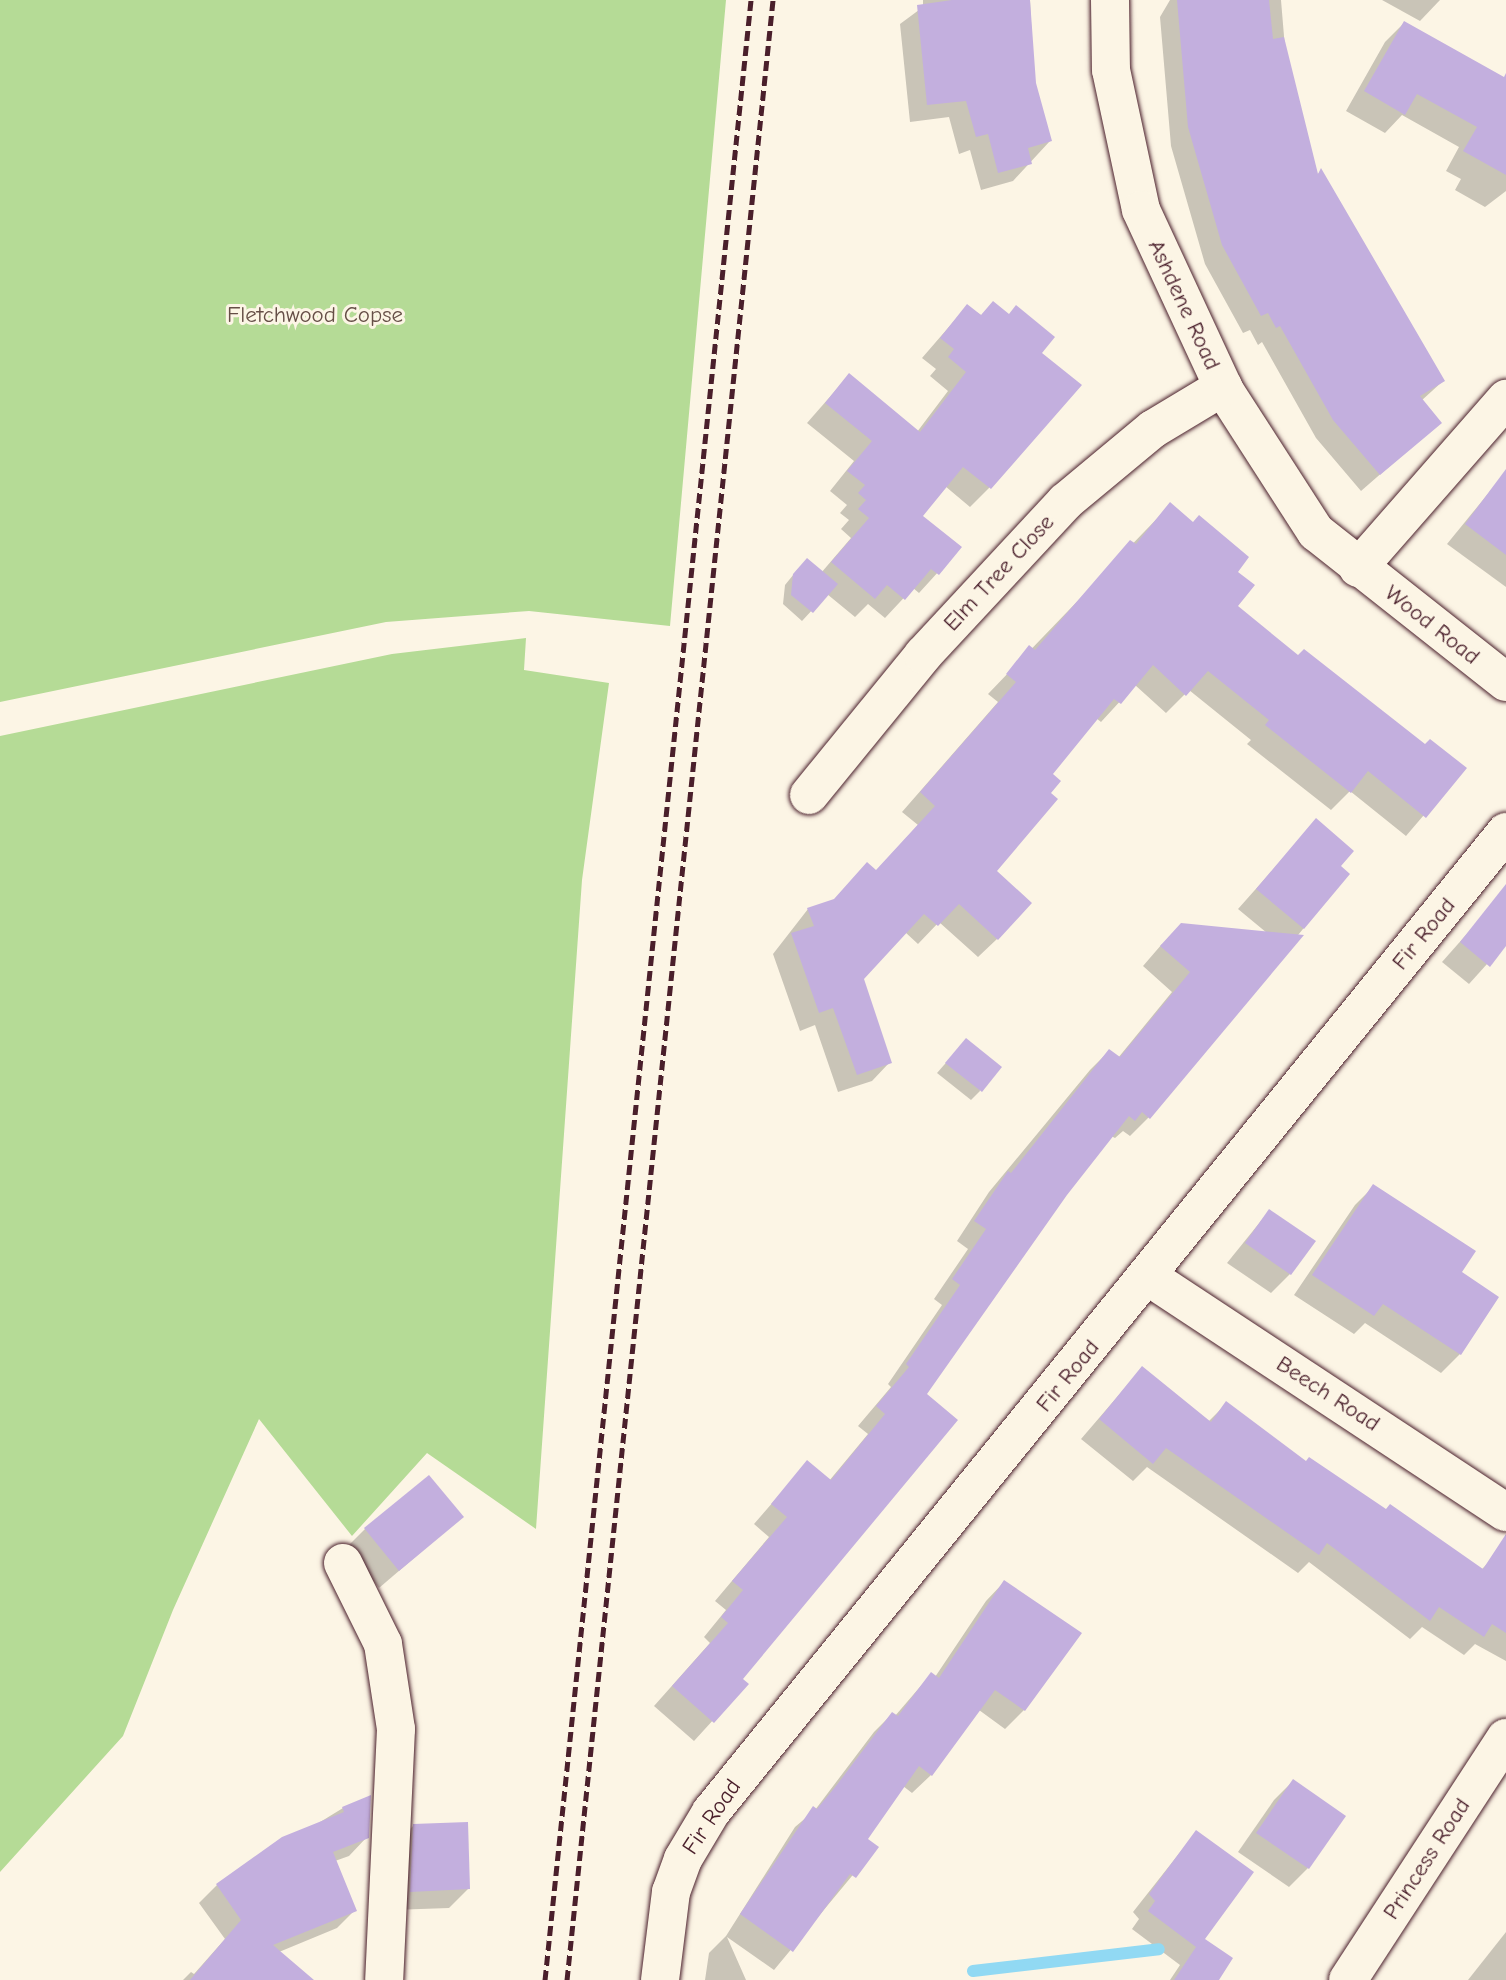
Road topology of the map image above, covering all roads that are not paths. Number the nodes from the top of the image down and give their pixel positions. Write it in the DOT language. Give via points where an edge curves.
graph roads {
  1 [pos="1110,0"];
  2 [pos="1223,387"];
  3 [pos="1506,399"];
  4 [pos="1358,568"];
  5 [pos="1506,682"];
  6 [pos="809,795"];
  7 [pos="1506,832"];
  8 [pos="1149,1277"];
  9 [pos="1506,1512"];
  10 [pos="343,1563"];
  11 [pos="1506,1738"];
  12 [pos="384,1980"];
  13 [pos="660,1980"];
  14 [pos="1348,1980"];
  1 -- 2 [label="street, Ashdene Road" via="1111,70 1141,210"];
  2 -- 4 [label="street, Ashdene Road" via="1316,532"];
  2 -- 6 [label="street, Elm Tree Close" via="1153,429 1065,502 923,655"];
  3 -- 4 [label="street"];
  4 -- 5 [label="street, Wood Road"];
  7 -- 8 [label="street, Fir Road"];
  8 -- 9 [label="street, Beech Road"];
  8 -- 13 [label="street, Fir Road" via="711,1812 683,1859 662,1937"];
  10 -- 12 [label="street" via="383,1644 396,1729"];
  11 -- 14 [label="street, Princess Road"];
}
